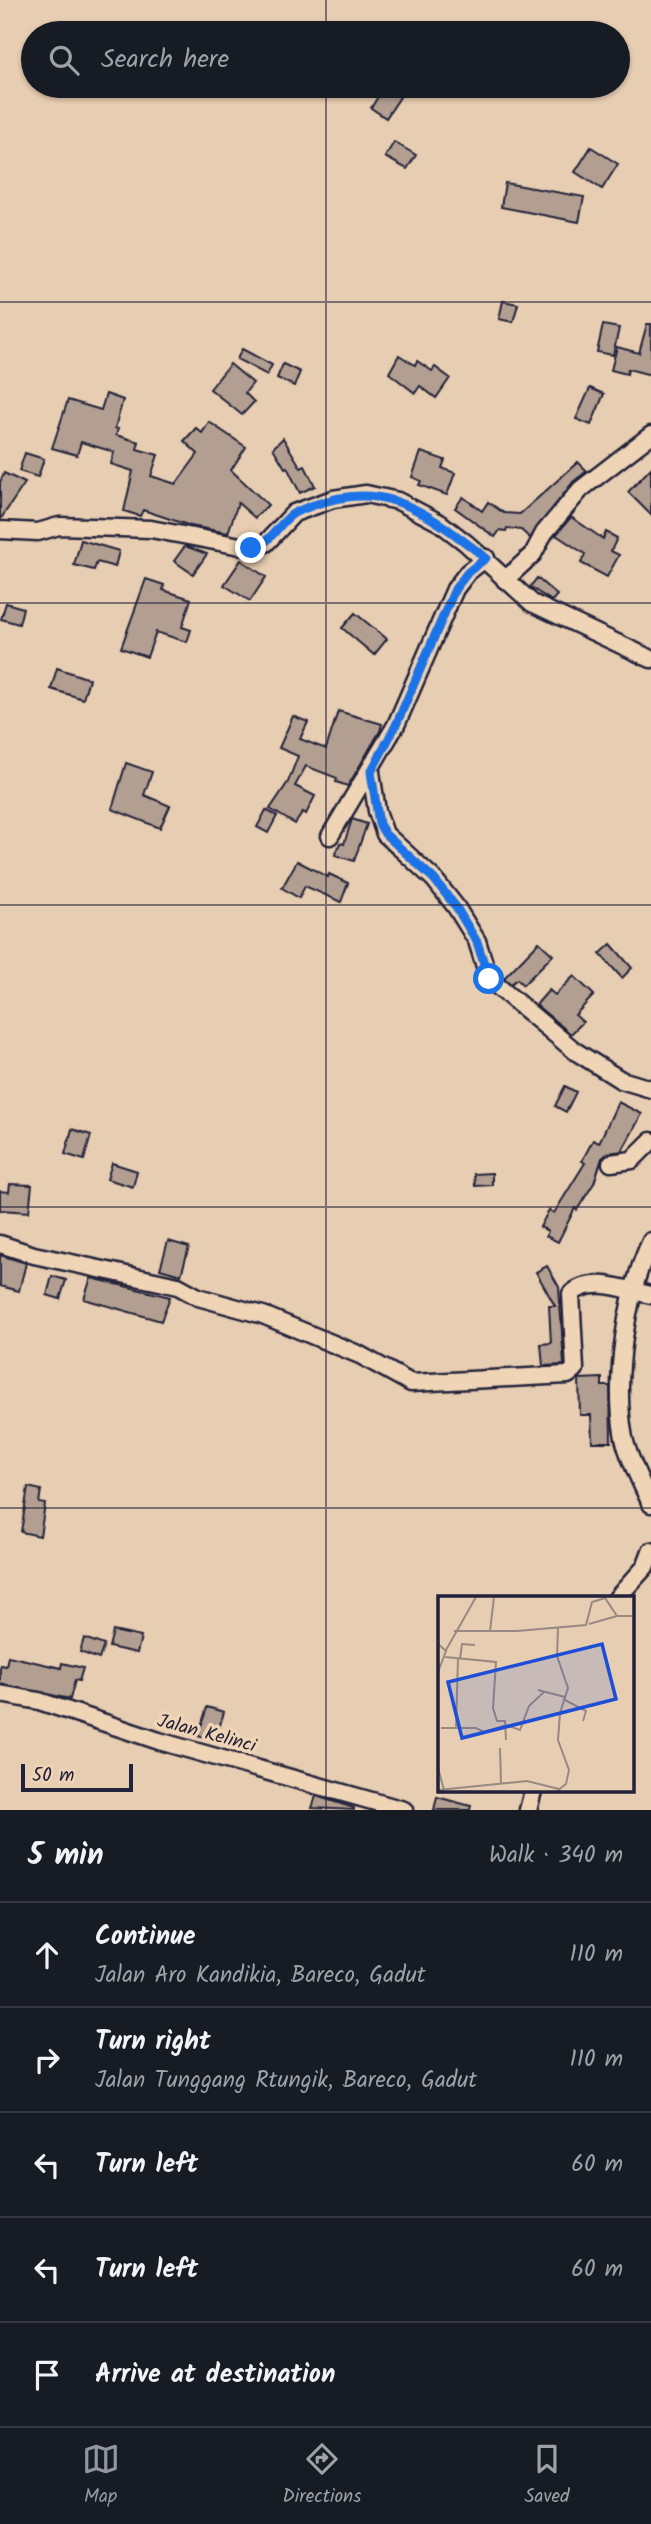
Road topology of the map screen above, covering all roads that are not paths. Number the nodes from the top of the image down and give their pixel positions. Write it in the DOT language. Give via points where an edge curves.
graph roads {
  1 [pos="651,435"];
  2 [pos="0,530"];
  3 [pos="486,558"];
  4 [pos="505,580"];
  5 [pos="651,659"];
  6 [pos="371,772"];
  7 [pos="330,836"];
  8 [pos="651,1090"];
  9 [pos="651,1141"];
  10 [pos="611,1163"];
  11 [pos="651,1241"];
  12 [pos="0,1244"];
  13 [pos="633,1291"];
  14 [pos="651,1294"];
  15 [pos="651,1504"];
  16 [pos="651,1551"];
  17 [pos="619,1596"];
  18 [pos="0,1694"];
  19 [pos="533,1792"];
  20 [pos="382,1807"];
  21 [pos="404,1810"];
  22 [pos="528,1810"];
  1 -- 4 [label="street" via="581,489 544,533 534,554"];
  2 -- 3 [label="street" via="38,532 59,526 151,529 251,548 266,543 293,513 366,494 418,511"];
  3 -- 4 [label="street"];
  3 -- 6 [label="street" via="455,589"];
  4 -- 5 [label="street" via="532,603"];
  6 -- 7 [label="street"];
  6 -- 8 [label="street" via="379,824 456,907 477,942 489,979 575,1051 621,1080"];
  9 -- 10 [label="street" via="632,1160"];
  11 -- 13 [label="street"];
  12 -- 13 [label="street" via="178,1286 360,1354 411,1383 568,1375 575,1369 571,1294 601,1284"];
  13 -- 14 [label="street"];
  13 -- 15 [label="street" via="622,1378 622,1422 625,1442"];
  16 -- 17 [label="street" via="645,1567"];
  18 -- 20 [label="street, Jalan Kelinci" via="39,1701"];
  19 -- 22 [label="street"];
  20 -- 21 [label="street, Jalan Kelinci"];
}
